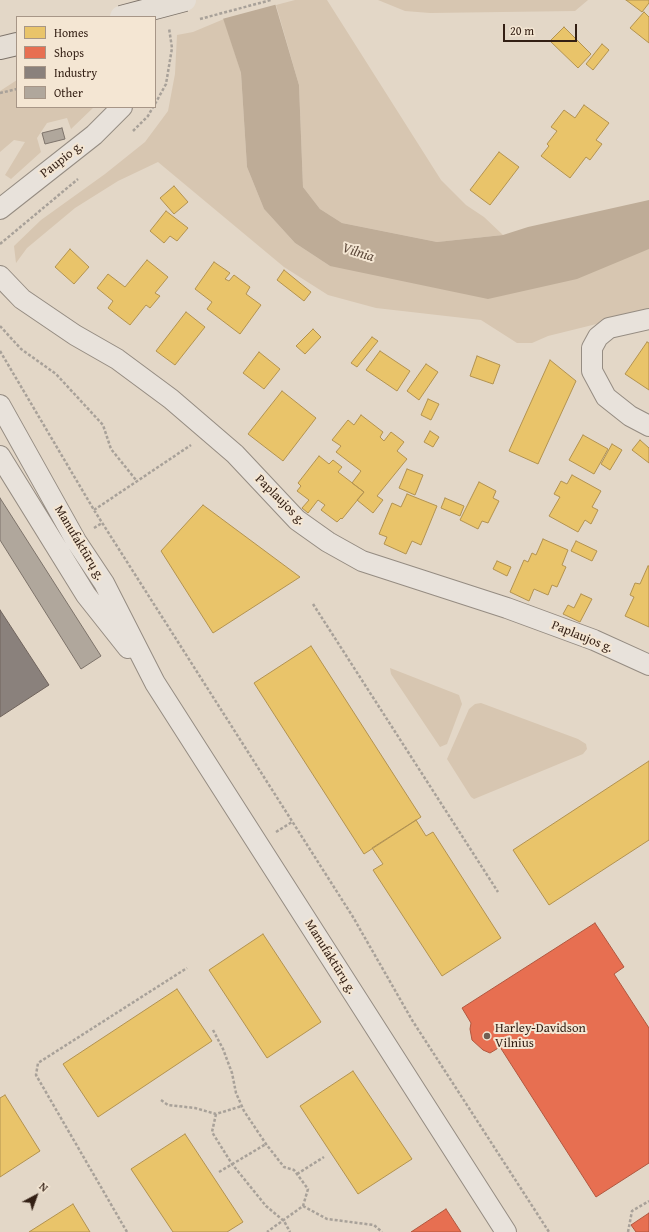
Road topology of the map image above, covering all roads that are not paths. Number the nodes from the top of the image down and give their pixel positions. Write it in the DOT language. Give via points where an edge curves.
graph roads {
  1 [pos="140,0"];
  2 [pos="185,0"];
  3 [pos="125,16"];
  4 [pos="145,16"];
  5 [pos="16,44"];
  6 [pos="0,48"];
  7 [pos="121,108"];
  8 [pos="0,209"];
  9 [pos="0,276"];
  10 [pos="649,319"];
  11 [pos="0,405"];
  12 [pos="649,426"];
  13 [pos="0,456"];
  14 [pos="649,665"];
  15 [pos="155,683"];
  16 [pos="506,1232"];
  1 -- 4 [label="street"];
  2 -- 3 [label="main road, bridge"];
  5 -- 6 [label="main road"];
  7 -- 8 [label="street, Paupio g." via="94,135"];
  9 -- 14 [label="street, Paplaujos g." via="22,299 75,335 117,359 171,399 235,454 297,520 328,542 362,561 507,608 594,640"];
  10 -- 12 [label="street" via="609,328 598,337 592,348 592,371 606,397 630,416"];
  11 -- 15 [label="street, Manufaktūrų g." via="76,540 104,583"];
  13 -- 15 [label="street, Manufaktūrų g." via="86,595"];
  15 -- 16 [label="street, Manufaktūrų g."];
}
